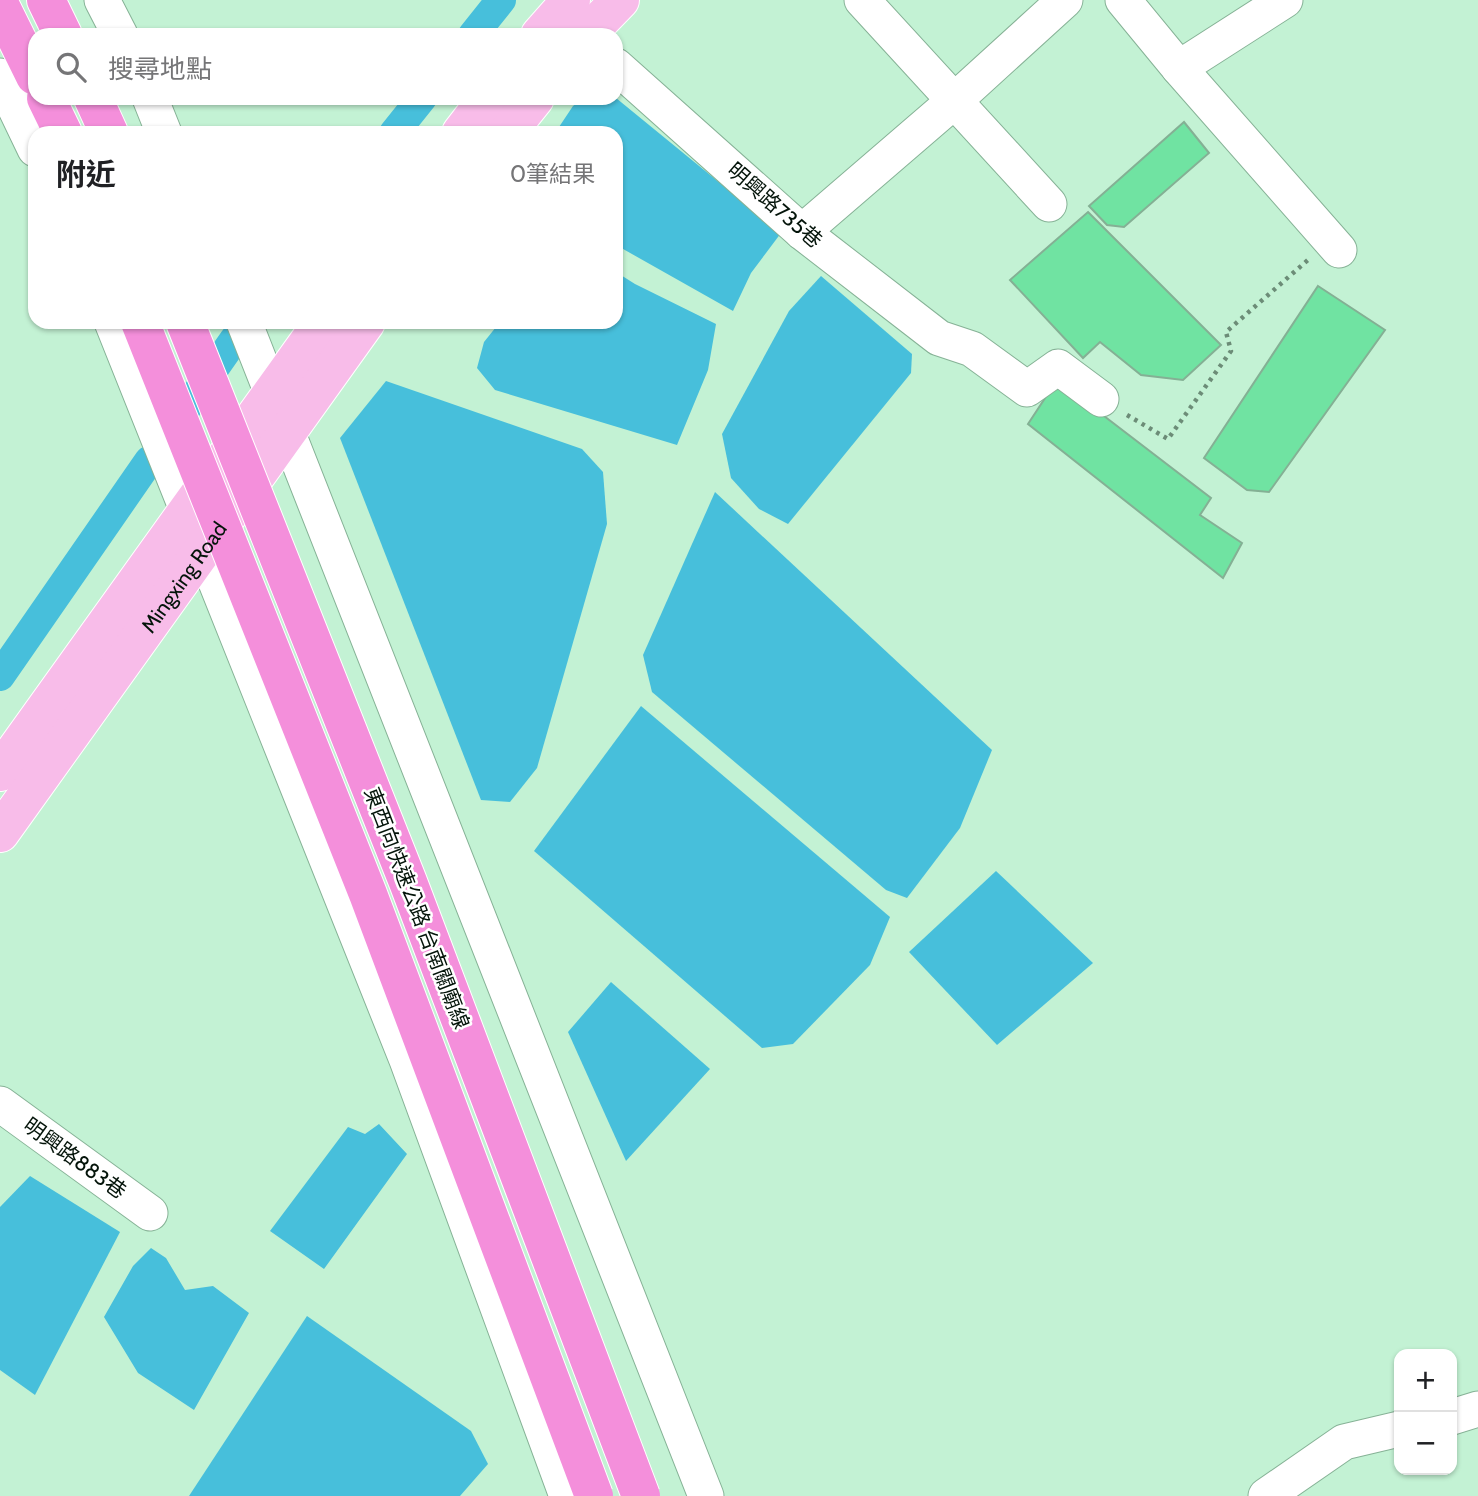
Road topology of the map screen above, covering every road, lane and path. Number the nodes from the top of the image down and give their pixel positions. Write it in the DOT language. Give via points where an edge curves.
graph roads {
  1 [pos="46,0"];
  2 [pos="102,0"];
  3 [pos="620,0"];
  4 [pos="862,0"];
  5 [pos="1065,0"];
  6 [pos="1123,0"];
  7 [pos="1285,0"];
  8 [pos="0,5"];
  9 [pos="564,18"];
  10 [pos="60,28"];
  11 [pos="116,28"];
  12 [pos="28,62"];
  13 [pos="1180,68"];
  14 [pos="623,72"];
  15 [pos="0,76"];
  16 [pos="953,102"];
  17 [pos="49,105"];
  18 [pos="96,105"];
  19 [pos="153,105"];
  20 [pos="483,105"];
  21 [pos="529,105"];
  22 [pos="60,126"];
  23 [pos="106,126"];
  24 [pos="161,126"];
  25 [pos="466,126"];
  26 [pos="513,126"];
  27 [pos="28,134"];
  28 [pos="1049,204"];
  29 [pos="802,232"];
  30 [pos="1334,245"];
  31 [pos="115,329"];
  32 [pos="143,329"];
  33 [pos="188,329"];
  34 [pos="247,329"];
  35 [pos="318,329"];
  36 [pos="361,329"];
  37 [pos="272,391"];
  38 [pos="1101,399"];
  39 [pos="289,432"];
  40 [pos="187,514"];
  41 [pos="203,550"];
  42 [pos="0,772"];
  43 [pos="0,833"];
  44 [pos="0,1104"];
  45 [pos="150,1213"];
  46 [pos="1478,1409"];
  47 [pos="1457,1415"];
  48 [pos="1394,1430"];
  49 [pos="567,1496"];
  50 [pos="594,1496"];
  51 [pos="641,1496"];
  52 [pos="706,1496"];
  53 [pos="1266,1496"];
  1 -- 10 [label="highway"];
  2 -- 11 [label="street"];
  3 -- 9 [label="main road"];
  4 -- 16 [label="street"];
  5 -- 16 [label="street"];
  6 -- 13 [label="street"];
  7 -- 13 [label="street"];
  8 -- 12 [label="highway"];
  13 -- 30 [label="street"];
  14 -- 29 [label="street, 明興路735巷"];
  15 -- 27 [label="street"];
  16 -- 28 [label="street"];
  16 -- 29 [label="street"];
  17 -- 22 [label="highway"];
  18 -- 23 [label="highway"];
  19 -- 24 [label="street"];
  20 -- 25 [label="main road"];
  21 -- 26 [label="main road"];
  29 -- 38 [label="street, 明興路735巷" via="939,338 972,349 1027,389 1058,367"];
  30 -- 38 [label="path" via="1226,332 1231,351 1167,439"];
  31 -- 40 [label="street"];
  32 -- 50 [label="highway, 東西向快速公路 台南關廟線, bridge" via="368,894"];
  33 -- 51 [label="highway, 東西向快速公路 台南關廟線, bridge" via="408,882"];
  34 -- 37 [label="street"];
  35 -- 37 [label="main road, Mingxing Road"];
  36 -- 39 [label="main road, Mingxing Road"];
  37 -- 39 [label="street"];
  37 -- 40 [label="main road, Mingxing Road"];
  39 -- 41 [label="main road, Mingxing Road"];
  39 -- 52 [label="street"];
  40 -- 41 [label="street"];
  40 -- 42 [label="main road, Mingxing Road"];
  41 -- 43 [label="main road, Mingxing Road"];
  41 -- 49 [label="street" via="407,1060"];
  44 -- 45 [label="street, 明興路883巷"];
  46 -- 47 [label="street"];
  48 -- 53 [label="street" via="1344,1442"];
}
